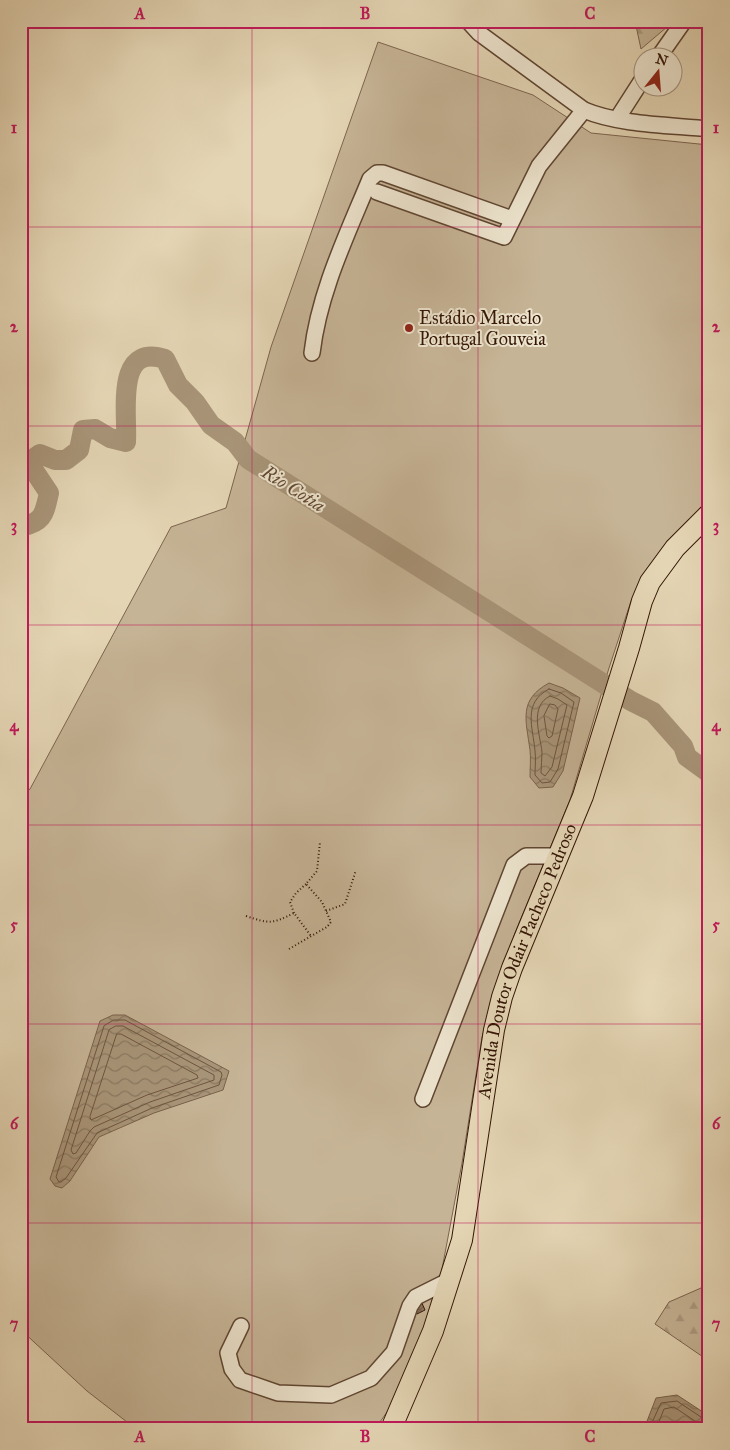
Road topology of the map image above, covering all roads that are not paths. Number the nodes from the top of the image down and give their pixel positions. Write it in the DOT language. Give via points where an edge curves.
graph roads {
  1 [pos="468,21"];
  2 [pos="684,21"];
  3 [pos="665,48"];
  4 [pos="632,96"];
  5 [pos="584,110"];
  6 [pos="617,119"];
  7 [pos="709,129"];
  8 [pos="377,192"];
  9 [pos="512,219"];
  10 [pos="312,353"];
  11 [pos="709,514"];
  12 [pos="558,856"];
  13 [pos="422,1099"];
  14 [pos="450,1280"];
  15 [pos="241,1326"];
  16 [pos="391,1429"];
  1 -- 5 [label="street" via="479,33"];
  2 -- 3 [label="street"];
  4 -- 6 [label="street"];
  5 -- 6 [label="street"];
  5 -- 9 [label="street" via="540,166"];
  6 -- 7 [label="street"];
  8 -- 9 [label="street" via="504,237"];
  9 -- 10 [label="street" via="378,173 370,179 327,286 314,332"];
  11 -- 12 [label="main road, Avenida Doutor Odair Pacheco Pedroso" via="675,548 650,582 583,796"];
  12 -- 13 [label="street" via="526,856 514,865"];
  12 -- 14 [label="main road, Avenida Doutor Odair Pacheco Pedroso" via="502,997 486,1072 462,1240"];
  14 -- 15 [label="street" via="416,1297 394,1352 370,1378 331,1395 278,1393 240,1380 232,1369 228,1353"];
  14 -- 16 [label="main road, Avenida Doutor Odair Pacheco Pedroso" via="434,1331"];
}
